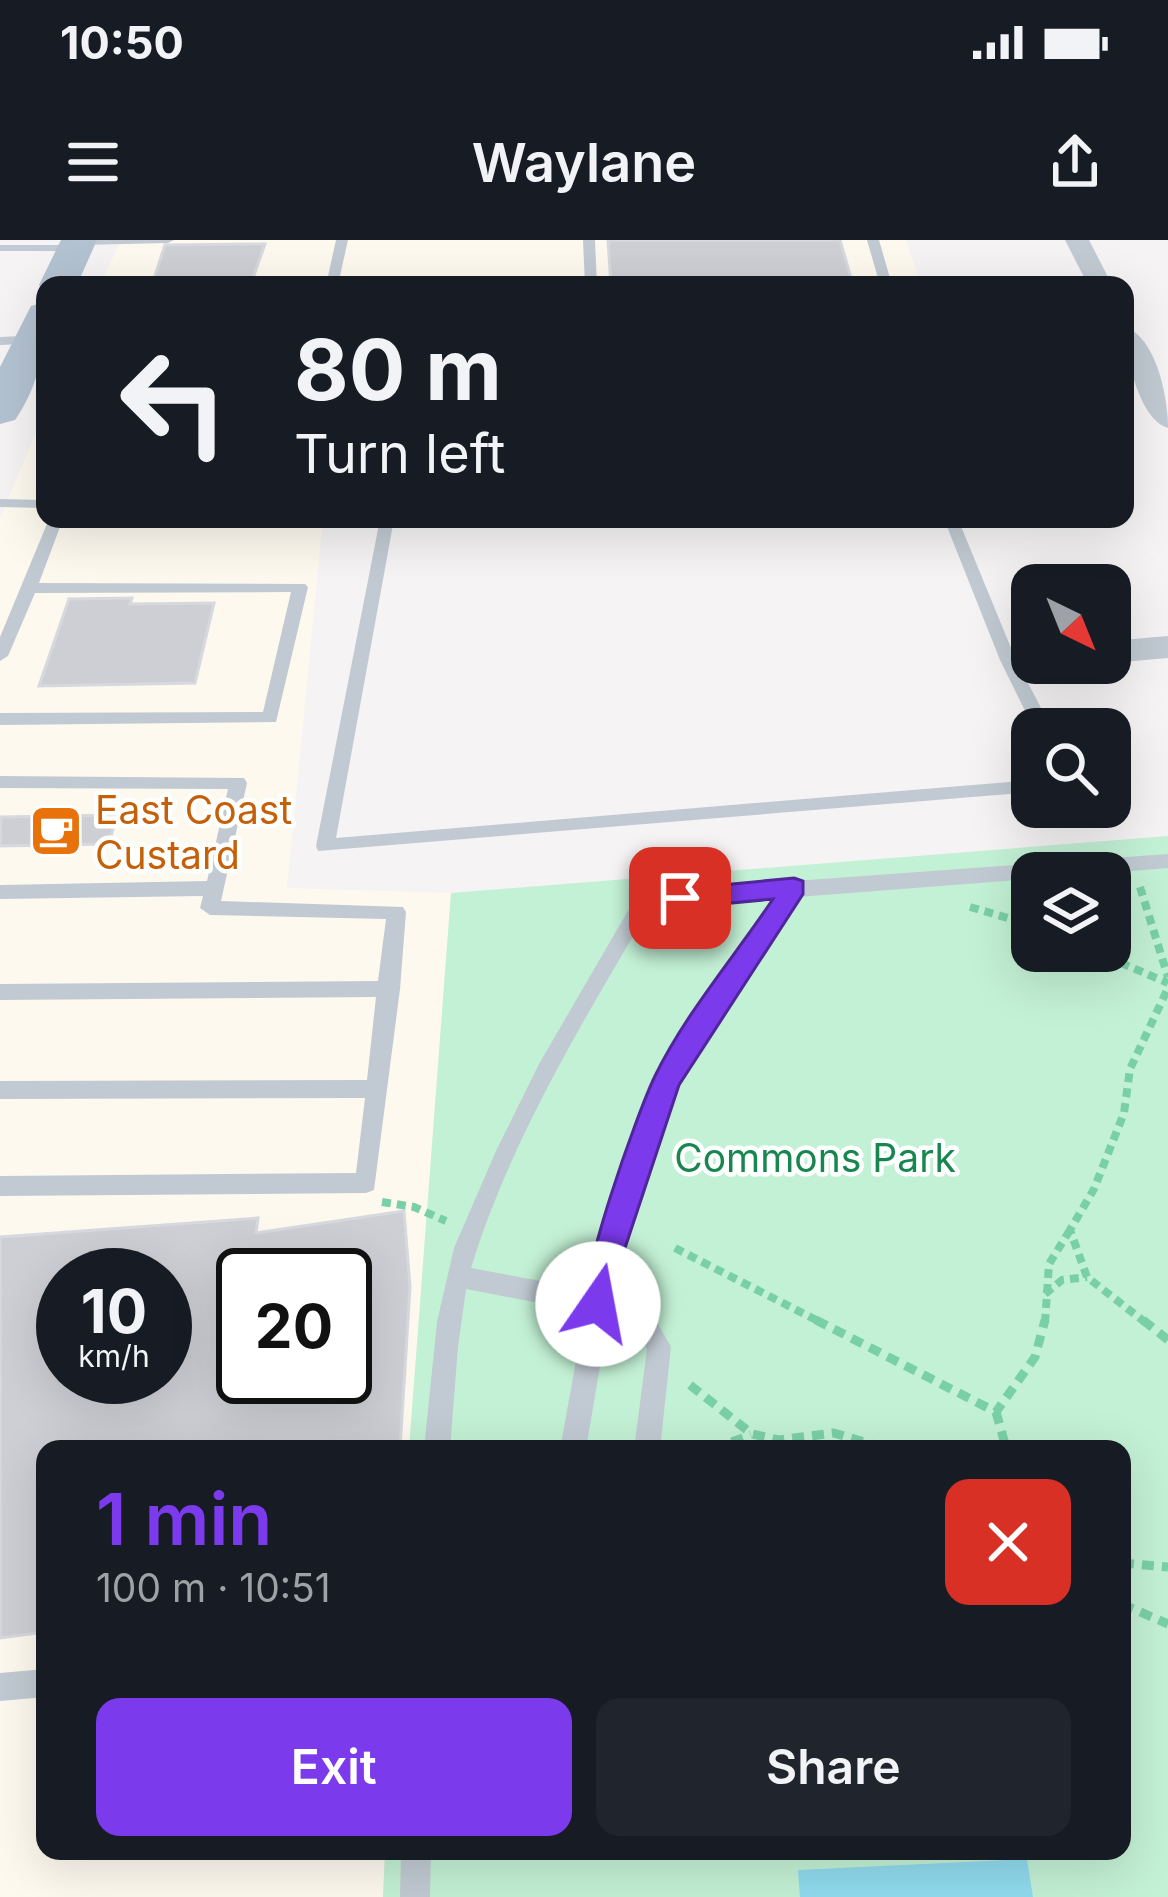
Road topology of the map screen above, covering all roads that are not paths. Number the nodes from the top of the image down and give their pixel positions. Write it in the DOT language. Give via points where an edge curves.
graph roads {
  1 [pos="168,240"];
  2 [pos="342,240"];
  3 [pos="589,240"];
  4 [pos="873,240"];
  5 [pos="1077,240"];
  6 [pos="78,243"];
  7 [pos="0,248"];
  8 [pos="62,276"];
  9 [pos="334,276"];
  10 [pos="591,276"];
  11 [pos="883,276"];
  12 [pos="1095,276"];
  13 [pos="31,333"];
  14 [pos="1134,352"];
  15 [pos="0,411"];
  16 [pos="1168,420"];
  17 [pos="0,503"];
  18 [pos="36,504"];
  19 [pos="52,528"];
  20 [pos="385,528"];
  21 [pos="955,528"];
  22 [pos="29,588"];
  23 [pos="1168,647"];
  24 [pos="1131,650"];
  25 [pos="0,656"];
  26 [pos="1032,708"];
  27 [pos="0,719"];
  28 [pos="0,782"];
  29 [pos="1011,788"];
  30 [pos="1168,860"];
  31 [pos="794,888"];
  32 [pos="0,892"];
  33 [pos="212,898"];
  34 [pos="390,989"];
  35 [pos="0,992"];
  36 [pos="378,1089"];
  37 [pos="0,1090"];
  38 [pos="0,1186"];
  39 [pos="607,1257"];
  40 [pos="460,1277"];
  41 [pos="598,1304"];
  42 [pos="438,1440"];
  43 [pos="575,1440"];
  44 [pos="648,1440"];
  45 [pos="36,1684"];
  46 [pos="0,1687"];
  47 [pos="416,1860"];
  48 [pos="415,1897"];
  1 -- 6 [label="lane"];
  2 -- 9 [label="lane"];
  3 -- 10 [label="lane"];
  4 -- 11 [label="lane"];
  5 -- 12 [label="street"];
  6 -- 7 [label="lane"];
  6 -- 8 [label="main road"];
  13 -- 15 [label="main road"];
  14 -- 16 [label="street"];
  17 -- 18 [label="lane"];
  19 -- 22 [label="lane"];
  20 -- 29 [label="lane" via="325,846"];
  21 -- 26 [label="lane"];
  22 -- 25 [label="lane"];
  22 -- 27 [label="lane" via="300,587 270,718"];
  23 -- 24 [label="street"];
  28 -- 33 [label="lane" via="238,784"];
  30 -- 31 [label="lane"];
  31 -- 39 [label="lane" via="666,1080"];
  31 -- 40 [label="lane" via="643,902 550,1058"];
  32 -- 33 [label="lane" via="116,889"];
  33 -- 34 [label="lane" via="396,912"];
  34 -- 35 [label="lane"];
  34 -- 36 [label="lane"];
  36 -- 37 [label="lane"];
  36 -- 38 [label="lane" via="366,1183"];
  39 -- 41 [label="lane"];
  39 -- 44 [label="lane" via="658,1347"];
  40 -- 41 [label="lane"];
  40 -- 42 [label="lane"];
  41 -- 43 [label="lane"];
  45 -- 46 [label="lane"];
  47 -- 48 [label="lane"];
}
